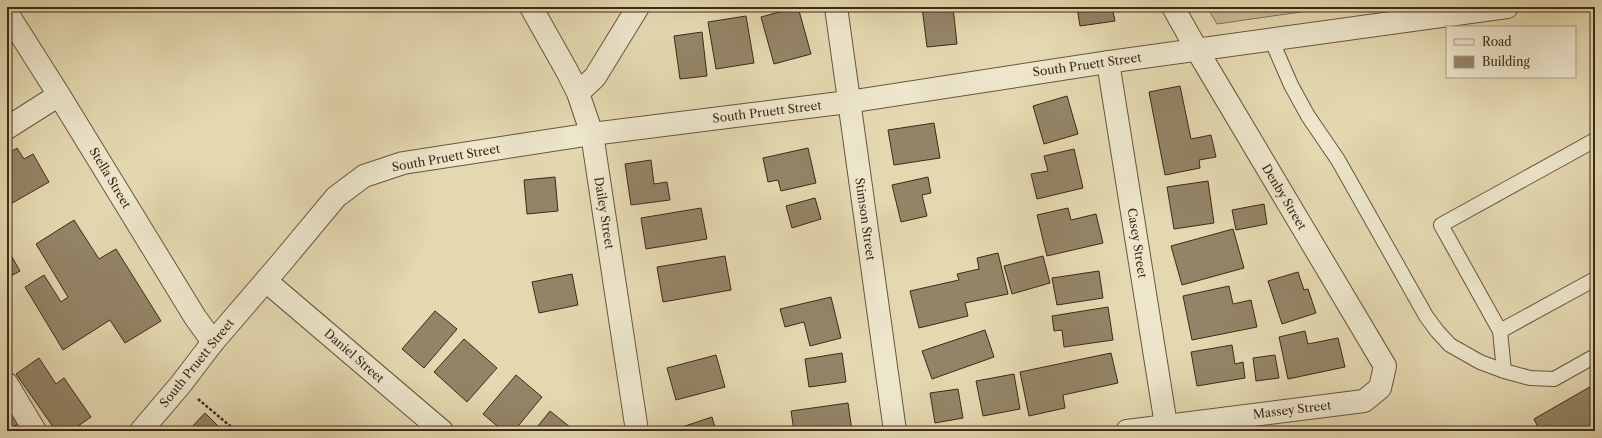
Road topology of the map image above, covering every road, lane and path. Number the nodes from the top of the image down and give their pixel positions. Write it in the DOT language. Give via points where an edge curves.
graph roads {
  1 [pos="531,7"];
  2 [pos="638,7"];
  3 [pos="836,7"];
  4 [pos="1173,7"];
  5 [pos="1507,7"];
  6 [pos="1481,9"];
  7 [pos="7,13"];
  8 [pos="1271,40"];
  9 [pos="1197,50"];
  10 [pos="1108,62"];
  11 [pos="578,93"];
  12 [pos="59,95"];
  13 [pos="848,102"];
  14 [pos="7,128"];
  15 [pos="592,134"];
  16 [pos="1595,140"];
  17 [pos="1595,279"];
  18 [pos="266,280"];
  19 [pos="1500,332"];
  20 [pos="213,342"];
  21 [pos="1595,356"];
  22 [pos="1504,371"];
  23 [pos="7,384"];
  24 [pos="181,384"];
  25 [pos="1380,388"];
  26 [pos="1166,425"];
  27 [pos="35,431"];
  28 [pos="141,431"];
  29 [pos="236,431"];
  30 [pos="442,431"];
  31 [pos="637,431"];
  32 [pos="895,431"];
  33 [pos="1127,431"];
  1 -- 11 [label="street, Dailey Street"];
  2 -- 11 [label="street" via="595,77"];
  3 -- 13 [label="street, Stimson Street"];
  4 -- 9 [label="street, Denby Street"];
  5 -- 6 [label="street, South Pruett Street"];
  6 -- 8 [label="street, South Pruett Street"];
  7 -- 12 [label="street, Stella Street"];
  8 -- 9 [label="street, South Pruett Street"];
  8 -- 22 [label="lane" via="1308,116 1338,160 1437,331 1450,344 1480,362"];
  9 -- 10 [label="street, South Pruett Street"];
  9 -- 25 [label="street, Denby Street" via="1385,366"];
  10 -- 13 [label="street, South Pruett Street"];
  10 -- 26 [label="street, Casey Street"];
  11 -- 15 [label="street, Dailey Street"];
  12 -- 14 [label="street"];
  12 -- 20 [label="street, Stella Street" via="195,317"];
  13 -- 15 [label="street, South Pruett Street"];
  13 -- 32 [label="street, Stimson Street"];
  15 -- 18 [label="street, South Pruett Street" via="403,163 364,176 336,197"];
  15 -- 31 [label="street, Dailey Street"];
  16 -- 19 [label="lane" via="1441,225"];
  17 -- 19 [label="lane"];
  18 -- 20 [label="street, South Pruett Street"];
  18 -- 30 [label="street, Daniel Street"];
  19 -- 22 [label="lane"];
  20 -- 24 [label="street, South Pruett Street"];
  21 -- 22 [label="lane" via="1554,379 1530,378"];
  23 -- 27 [label="street"];
  24 -- 28 [label="street, South Pruett Street"];
  24 -- 29 [label="path"];
  25 -- 26 [label="street, Massey Street" via="1364,401"];
  26 -- 33 [label="street, Massey Street"];
}
